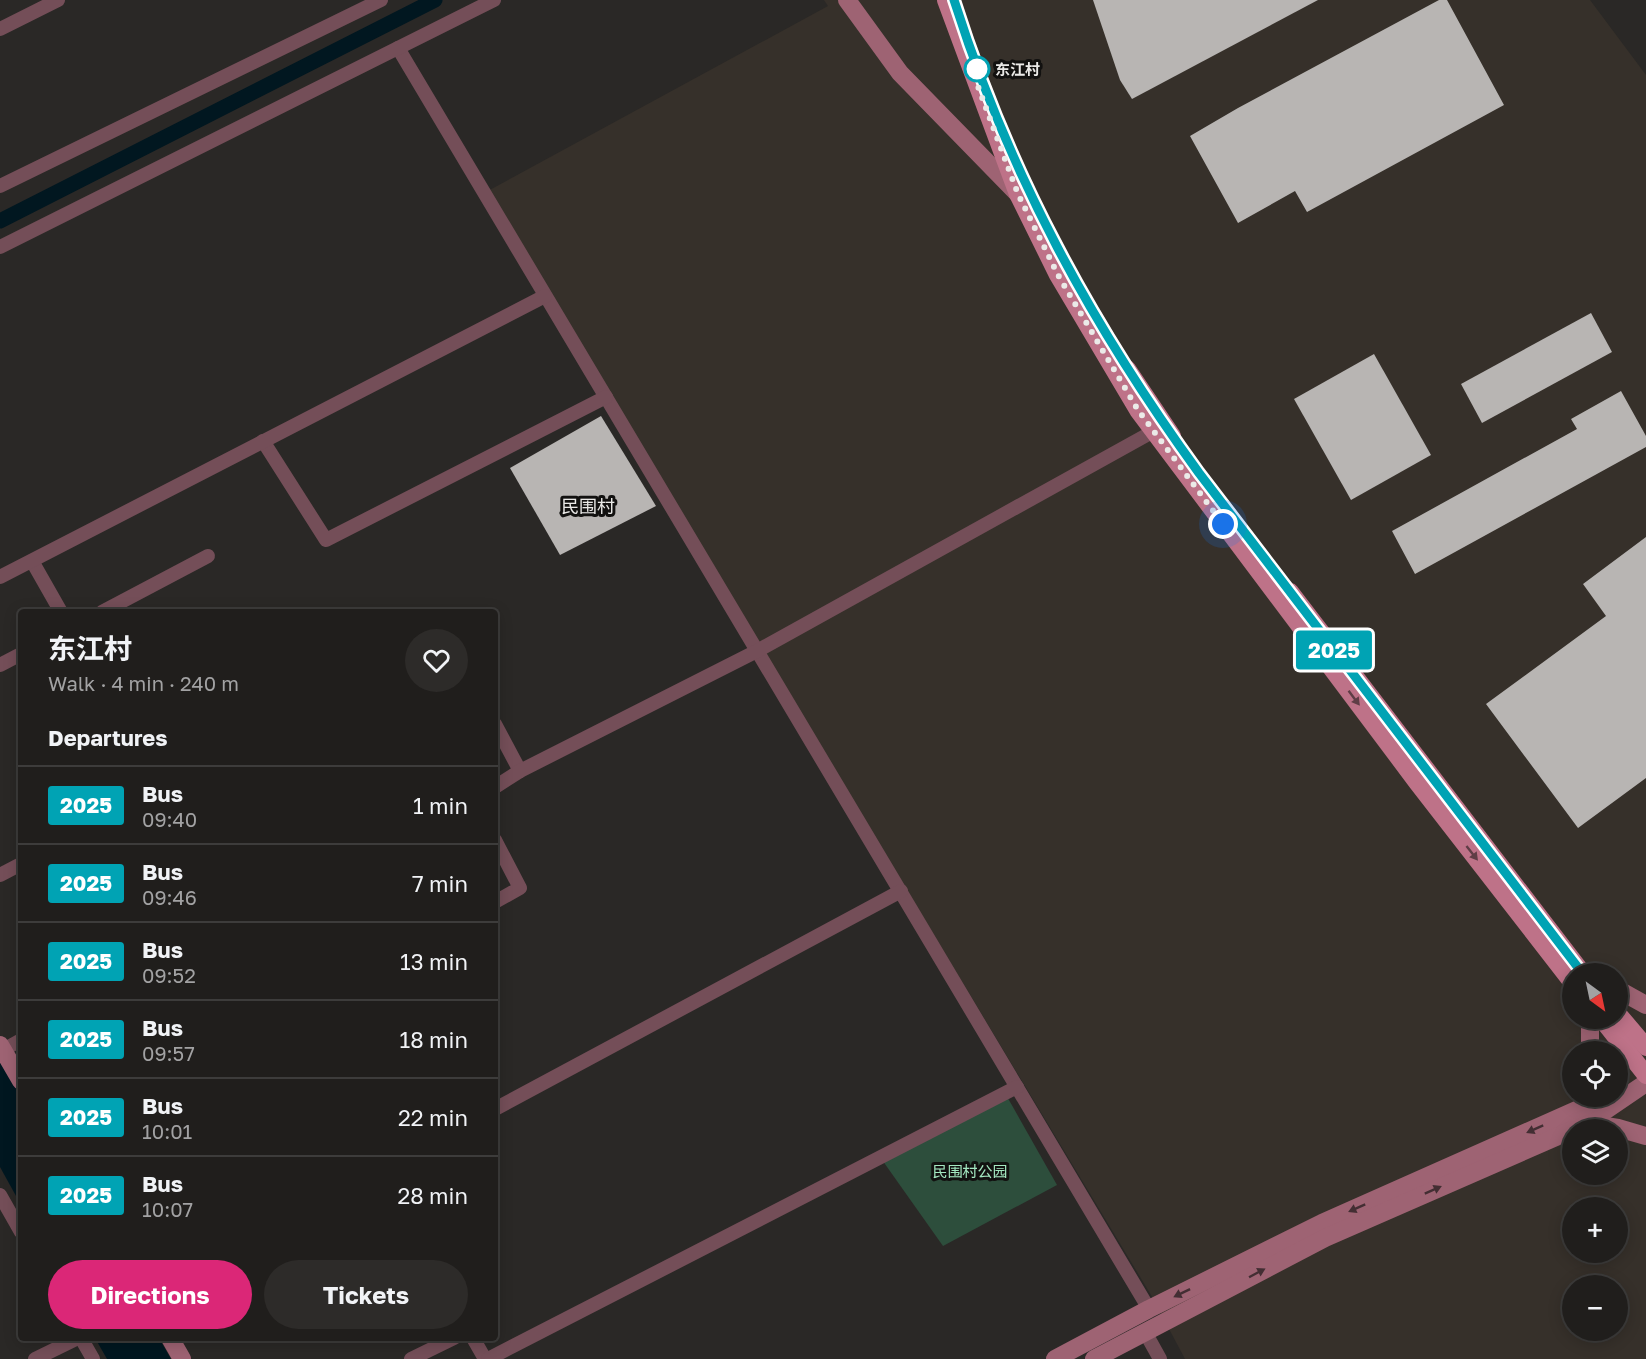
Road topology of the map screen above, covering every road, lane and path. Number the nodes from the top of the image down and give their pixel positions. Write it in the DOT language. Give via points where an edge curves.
graph roads {
  1 [pos="58,0"];
  2 [pos="381,0"];
  3 [pos="494,0"];
  4 [pos="847,0"];
  5 [pos="946,0"];
  6 [pos="954,0"];
  7 [pos="0,29"];
  8 [pos="398,48"];
  9 [pos="0,186"];
  10 [pos="1018,194"];
  11 [pos="0,247"];
  12 [pos="545,296"];
  13 [pos="606,397"];
  14 [pos="1154,431"];
  15 [pos="263,441"];
  16 [pos="208,556"];
  17 [pos="32,561"];
  18 [pos="0,577"];
  19 [pos="59,609"];
  20 [pos="108,609"];
  21 [pos="757,651"];
  22 [pos="18,656"];
  23 [pos="0,665"];
  24 [pos="498,730"];
  25 [pos="520,771"];
  26 [pos="498,785"];
  27 [pos="498,846"];
  28 [pos="18,866"];
  29 [pos="0,875"];
  30 [pos="901,891"];
  31 [pos="498,900"];
  32 [pos="1568,963"];
  33 [pos="1568,963"];
  34 [pos="1628,995"];
  35 [pos="1646,1005"];
  36 [pos="1628,1026"];
  37 [pos="1610,1029"];
  38 [pos="18,1041"];
  39 [pos="1,1047"];
  40 [pos="1646,1047"];
  41 [pos="1646,1075"];
  42 [pos="18,1076"];
  43 [pos="1646,1082"];
  44 [pos="1017,1087"];
  45 [pos="1628,1089"];
  46 [pos="498,1107"];
  47 [pos="1595,1107"];
  48 [pos="1581,1119"];
  49 [pos="1584,1119"];
  50 [pos="1562,1130"];
  51 [pos="1562,1130"];
  52 [pos="1628,1131"];
  53 [pos="1646,1136"];
  54 [pos="0,1195"];
  55 [pos="18,1227"];
  56 [pos="1149,1309"];
  57 [pos="1145,1332"];
  58 [pos="73,1341"];
  59 [pos="82,1341"];
  60 [pos="172,1341"];
  61 [pos="448,1341"];
  62 [pos="475,1341"];
  63 [pos="34,1359"];
  64 [pos="93,1359"];
  65 [pos="182,1359"];
  66 [pos="411,1359"];
  67 [pos="487,1359"];
  68 [pos="1055,1359"];
  69 [pos="1094,1359"];
  70 [pos="1160,1359"];
  1 -- 7 [label="street"];
  2 -- 9 [label="street"];
  3 -- 8 [label="street"];
  4 -- 10 [label="main road" via="900,74"];
  5 -- 10 [label="main road"];
  6 -- 32 [label="main road" via="982,82 1026,187 1119,357 1199,473"];
  8 -- 11 [label="street"];
  8 -- 12 [label="street"];
  10 -- 14 [label="main road" via="1058,275"];
  12 -- 13 [label="street"];
  12 -- 15 [label="street"];
  13 -- 15 [label="street" via="326,540"];
  13 -- 21 [label="street"];
  14 -- 21 [label="street"];
  14 -- 33 [label="main road, one-way" via="1417,782"];
  15 -- 17 [label="street"];
  16 -- 20 [label="street"];
  17 -- 18 [label="street"];
  17 -- 19 [label="street"];
  21 -- 25 [label="street"];
  21 -- 30 [label="street"];
  22 -- 23 [label="street"];
  24 -- 25 [label="street"];
  25 -- 26 [label="street"];
  27 -- 31 [label="street" via="520,888"];
  28 -- 29 [label="street"];
  30 -- 44 [label="street"];
  30 -- 46 [label="street"];
  34 -- 35 [label="main road"];
  36 -- 40 [label="main road"];
  37 -- 41 [label="main road"];
  38 -- 39 [label="street"];
  39 -- 42 [label="main road"];
  43 -- 45 [label="main road"];
  43 -- 49 [label="main road"];
  44 -- 56 [label="street"];
  44 -- 67 [label="street"];
  47 -- 48 [label="main road"];
  50 -- 56 [label="main road, one-way" via="1322,1223"];
  57 -- 51 [label="main road, one-way" via="1325,1238"];
  52 -- 53 [label="main road"];
  54 -- 55 [label="street"];
  56 -- 68 [label="main road"];
  57 -- 69 [label="main road"];
  57 -- 70 [label="street"];
  58 -- 63 [label="street"];
  59 -- 64 [label="street"];
  60 -- 65 [label="main road"];
  61 -- 66 [label="street"];
  62 -- 67 [label="street"];
}
